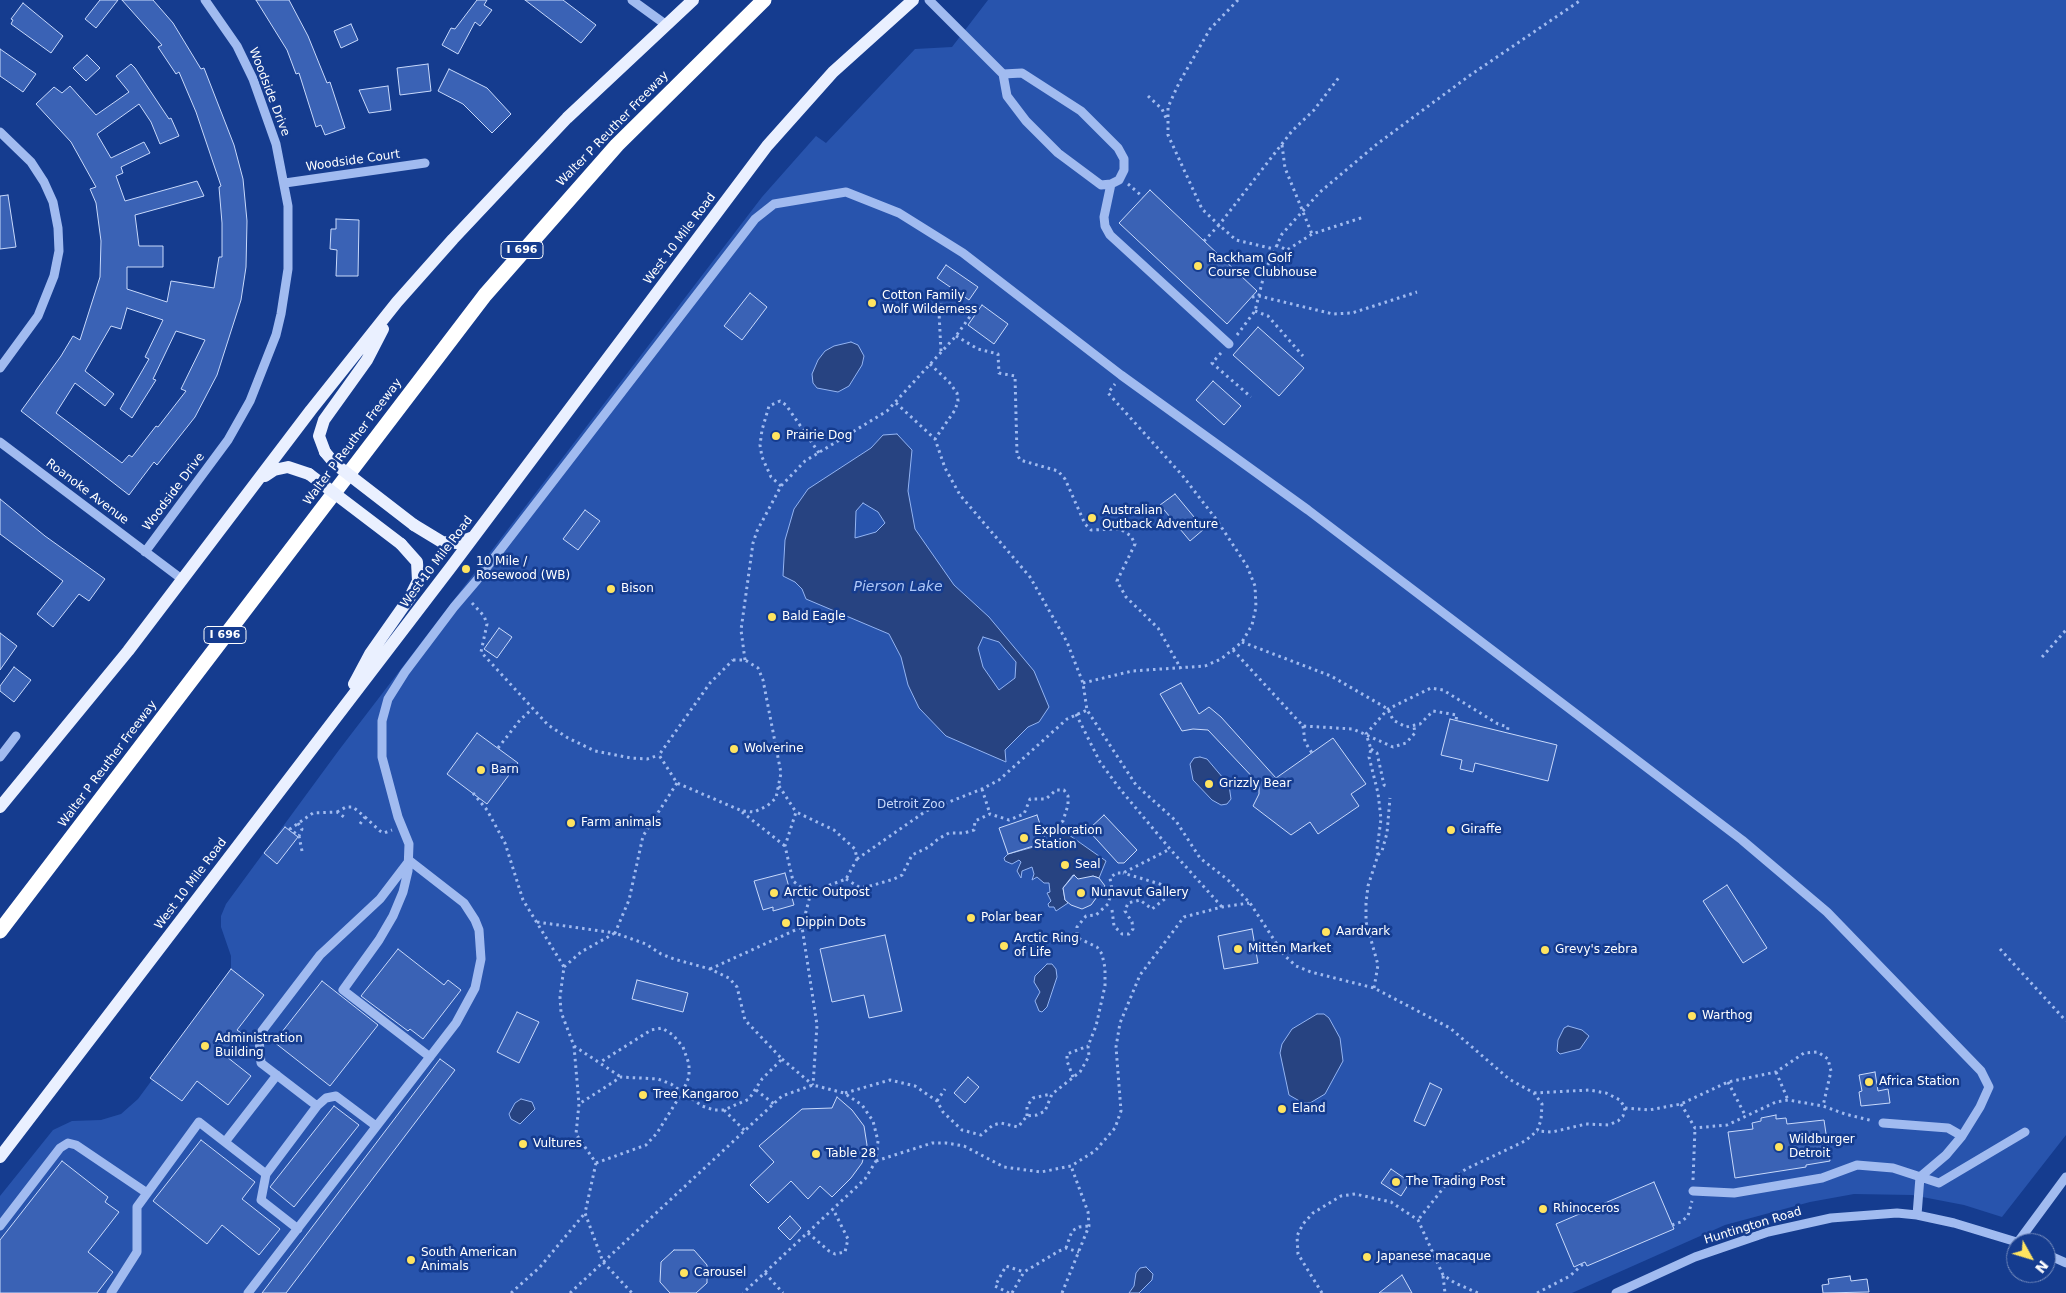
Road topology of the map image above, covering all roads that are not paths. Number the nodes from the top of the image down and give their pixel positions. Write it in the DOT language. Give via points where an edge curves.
graph roads {
  1 [pos="205,0"];
  2 [pos="632,0"];
  3 [pos="693,0"];
  4 [pos="764,0"];
  5 [pos="913,0"];
  6 [pos="929,0"];
  7 [pos="665,24"];
  8 [pos="1003,74"];
  9 [pos="0,132"];
  10 [pos="425,163"];
  11 [pos="1115,182"];
  12 [pos="285,183"];
  13 [pos="397,302"];
  14 [pos="1229,344"];
  15 [pos="0,368"];
  16 [pos="0,442"];
  17 [pos="258,481"];
  18 [pos="473,537"];
  19 [pos="145,552"];
  20 [pos="183,580"];
  21 [pos="336,717"];
  22 [pos="16,736"];
  23 [pos="2,752"];
  24 [pos="0,807"];
  25 [pos="410,860"];
  26 [pos="0,931"];
  27 [pos="430,1057"];
  28 [pos="277,1075"];
  29 [pos="317,1106"];
  30 [pos="1883,1123"];
  31 [pos="376,1126"];
  32 [pos="2025,1132"];
  33 [pos="1962,1136"];
  34 [pos="225,1142"];
  35 [pos="0,1157"];
  36 [pos="266,1174"];
  37 [pos="2066,1177"];
  38 [pos="1920,1178"];
  39 [pos="1693,1191"];
  40 [pos="147,1193"];
  41 [pos="1917,1215"];
  42 [pos="0,1226"];
  43 [pos="298,1228"];
  44 [pos="2026,1233"];
  45 [pos="2006,1239"];
  46 [pos="111,1293"];
  47 [pos="248,1293"];
  48 [pos="1616,1293"];
  1 -- 12 [label="street, Woodside Drive" via="238,46 253,79 276,144"];
  2 -- 7 [label="street"];
  3 -- 7 [label="main road"];
  4 -- 26 [label="highway, Walter P Reuther Freeway / I 696" via="617,145 484,295"];
  5 -- 18 [label="main road, West 10 Mile Road" via="833,72 767,146"];
  6 -- 8 [label="street"];
  7 -- 13 [label="main road" via="561,124"];
  8 -- 11 [label="street" via="1008,96 1026,121 1058,153 1101,185"];
  8 -- 11 [label="street" via="1022,74 1081,111 1118,148 1124,170"];
  9 -- 15 [label="street" via="31,162 44,182 53,202 59,250 54,276 38,316"];
  10 -- 12 [label="street, Woodside Court"];
  11 -- 14 [label="street" via="1104,217 1110,234"];
  12 -- 19 [label="street, Woodside Drive" via="288,269 281,314 268,358 250,401 228,440"];
  13 -- 17 [label="main road"];
  13 -- 18 [label="main road, bridge" via="367,360 324,420 319,436 324,452 414,525 442,542 457,543"];
  16 -- 19 [label="street, Roanoke Avenue"];
  17 -- 20 [label="main road"];
  17 -- 21 [label="main road, bridge" via="274,470 288,467 309,474 401,544 417,562 418,581 410,597 370,654"];
  18 -- 21 [label="main road, West 10 Mile Road"];
  19 -- 20 [label="street, Roanoke Avenue"];
  20 -- 24 [label="main road" via="80,712"];
  21 -- 35 [label="main road, West 10 Mile Road"];
  22 -- 23 [label="street"];
  25 -- 27 [label="street" via="464,903 479,930 481,959 475,988 461,1016"];
  25 -- 27 [label="street" via="403,892 393,916 344,990"];
  25 -- 28 [label="street" via="380,899 320,955 262,1031 259,1039 261,1063"];
  25 -- 33 [label="street" via="409,844 382,757 384,710 393,690 748,228 774,204 846,192 899,213 964,253 1121,375 1308,510 1742,840 1827,912 1981,1071 1989,1088"];
  27 -- 31 [label="street"];
  28 -- 29 [label="street"];
  28 -- 34 [label="street"];
  29 -- 31 [label="street" via="326,1098 336,1096"];
  29 -- 36 [label="street"];
  30 -- 33 [label="street" via="1940,1126"];
  31 -- 43 [label="street"];
  32 -- 38 [label="street" via="1939,1182"];
  33 -- 38 [label="street"];
  34 -- 36 [label="street"];
  34 -- 40 [label="street" via="199,1122"];
  36 -- 43 [label="street" via="262,1200"];
  37 -- 44 [label="street"];
  38 -- 39 [label="street" via="1893,1168 1857,1165 1822,1178 1734,1192"];
  38 -- 41 [label="street"];
  40 -- 42 [label="street" via="76,1145 68,1143 60,1148"];
  40 -- 46 [label="street" via="137,1207 139,1242 136,1257"];
  41 -- 45 [label="street, Huntington Road"];
  41 -- 48 [label="street, Huntington Road" via="1897,1213 1831,1218 1768,1232 1695,1257"];
  43 -- 47 [label="street"];
}
